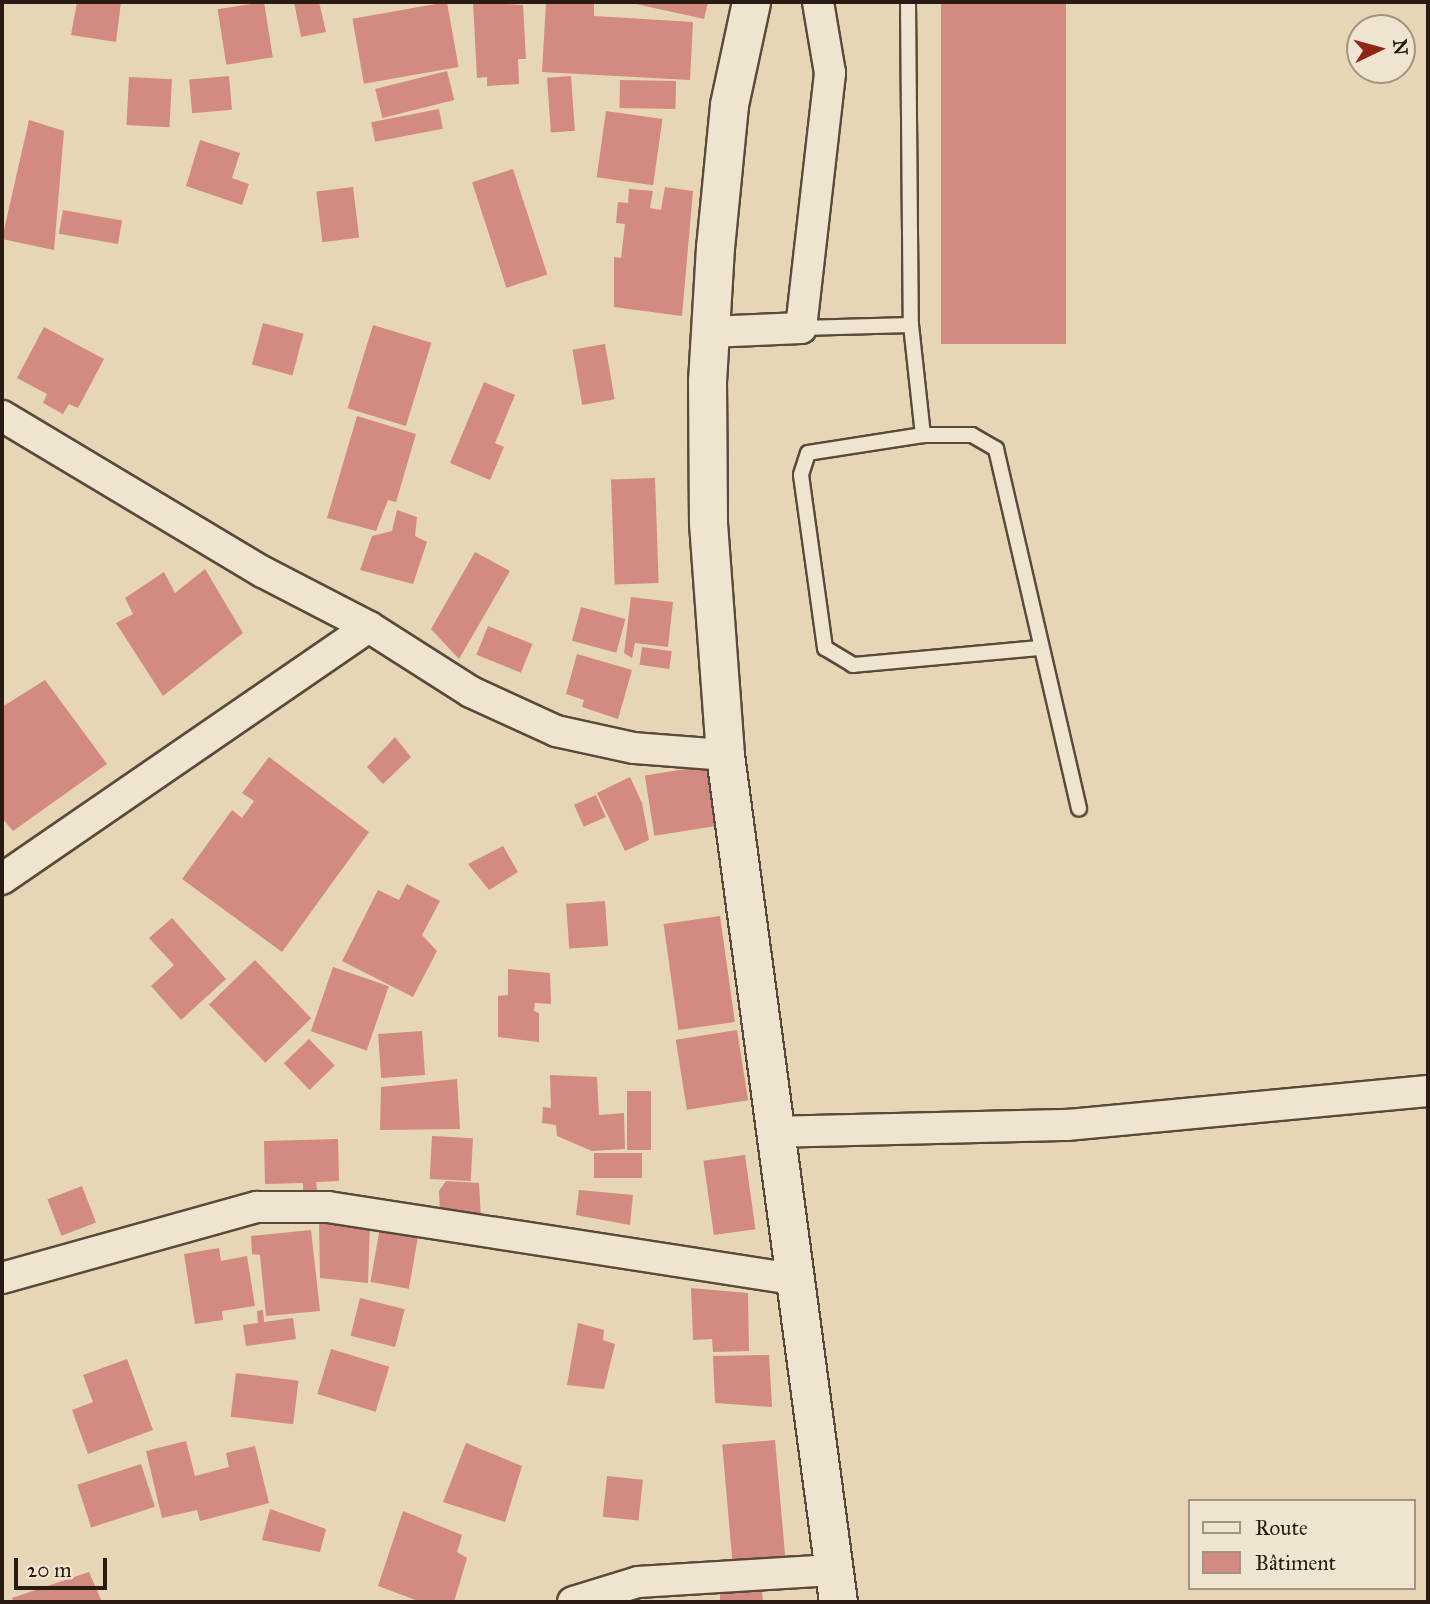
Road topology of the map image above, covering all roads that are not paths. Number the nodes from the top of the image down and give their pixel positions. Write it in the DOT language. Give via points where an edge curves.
graph roads {
  1 [pos="751,2"];
  2 [pos="818,2"];
  3 [pos="908,2"];
  4 [pos="911,325"];
  5 [pos="801,328"];
  6 [pos="710,332"];
  7 [pos="2,416"];
  8 [pos="923,435"];
  9 [pos="369,627"];
  10 [pos="1040,648"];
  11 [pos="726,755"];
  12 [pos="1079,809"];
  13 [pos="2,879"];
  14 [pos="1428,1091"];
  15 [pos="774,1132"];
  16 [pos="2,1278"];
  17 [pos="795,1279"];
  18 [pos="835,1586"];
  19 [pos="573,1602"];
  1 -- 6 [label="street" via="729,105"];
  2 -- 5 [label="street" via="831,72"];
  3 -- 4 [label="lane"];
  4 -- 5 [label="lane"];
  4 -- 8 [label="lane"];
  5 -- 6 [label="street"];
  6 -- 11 [label="street" via="708,523"];
  7 -- 9 [label="street" via="263,572"];
  8 -- 10 [label="lane" via="972,436 996,449"];
  8 -- 10 [label="lane" via="808,453 801,475 825,648 853,665"];
  9 -- 11 [label="street" via="471,692 555,731 634,748"];
  9 -- 13 [label="street"];
  10 -- 12 [label="lane"];
  11 -- 15 [label="street"];
  14 -- 15 [label="street" via="1069,1125"];
  15 -- 17 [label="street"];
  16 -- 17 [label="street" via="257,1207 328,1207"];
  17 -- 18 [label="street"];
  18 -- 19 [label="street" via="638,1582"];
}
